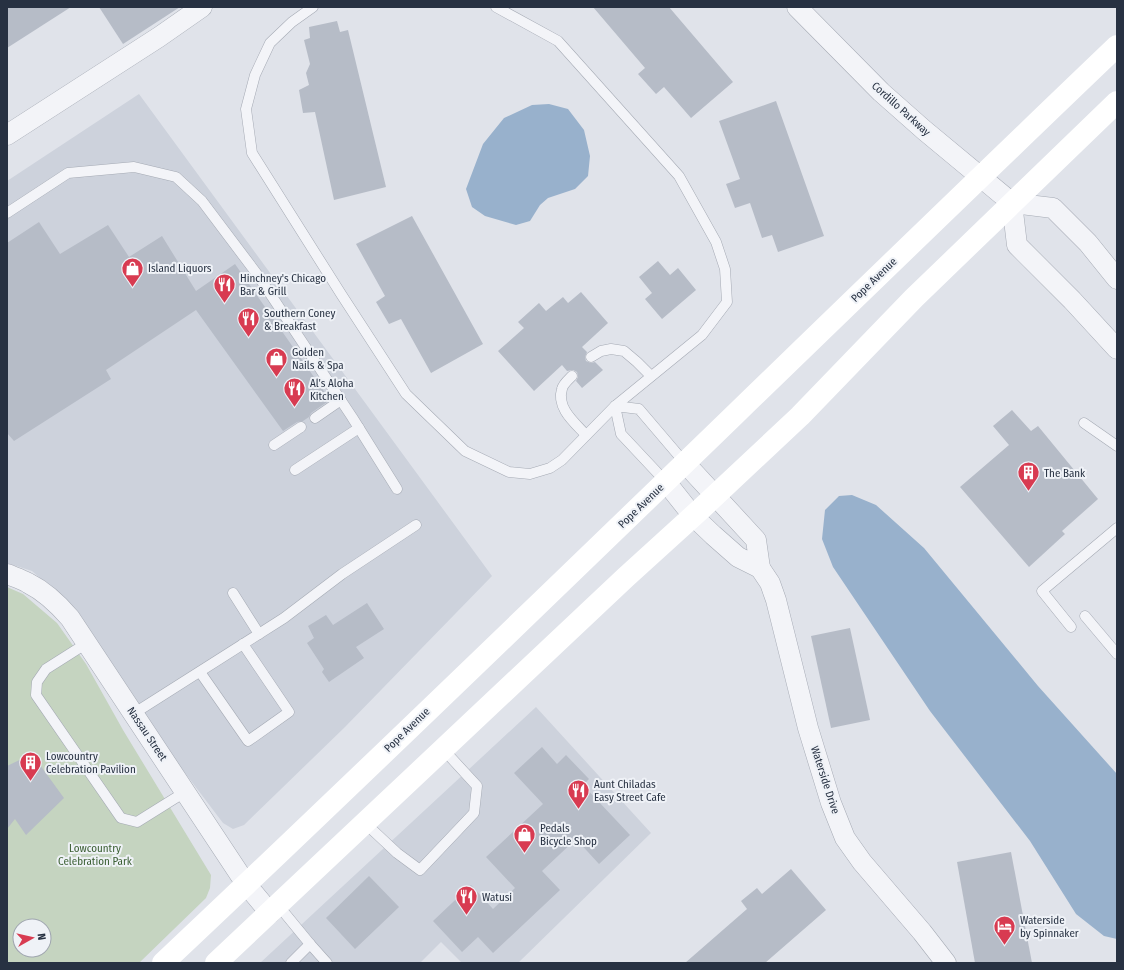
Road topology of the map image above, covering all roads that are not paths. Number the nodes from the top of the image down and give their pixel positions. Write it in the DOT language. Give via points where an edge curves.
graph roads {
  1 [pos="202,7"];
  2 [pos="313,7"];
  3 [pos="496,7"];
  4 [pos="797,7"];
  5 [pos="1117,46"];
  6 [pos="1117,102"];
  7 [pos="7,136"];
  8 [pos="980,177"];
  9 [pos="1012,203"];
  10 [pos="7,213"];
  11 [pos="1117,279"];
  12 [pos="1117,349"];
  13 [pos="591,357"];
  14 [pos="572,376"];
  15 [pos="651,376"];
  16 [pos="341,400"];
  17 [pos="615,406"];
  18 [pos="315,418"];
  19 [pos="1084,423"];
  20 [pos="301,427"];
  21 [pos="359,428"];
  22 [pos="586,435"];
  23 [pos="274,445"];
  24 [pos="1117,446"];
  25 [pos="685,463"];
  26 [pos="295,470"];
  27 [pos="666,482"];
  28 [pos="397,489"];
  29 [pos="715,496"];
  30 [pos="693,516"];
  31 [pos="416,525"];
  32 [pos="1117,528"];
  33 [pos="760,568"];
  34 [pos="7,574"];
  35 [pos="233,593"];
  36 [pos="1084,616"];
  37 [pos="1072,627"];
  38 [pos="259,634"];
  39 [pos="87,643"];
  40 [pos="243,644"];
  41 [pos="1117,654"];
  42 [pos="200,672"];
  43 [pos="133,714"];
  44 [pos="443,749"];
  45 [pos="185,792"];
  46 [pos="365,823"];
  47 [pos="246,884"];
  48 [pos="274,909"];
  49 [pos="310,944"];
  50 [pos="163,963"];
  51 [pos="216,963"];
  52 [pos="291,963"];
  53 [pos="327,963"];
  54 [pos="946,963"];
  1 -- 7 [label="street"];
  2 -- 22 [label="lane" via="270,43 254,76 246,109 252,153 336,287 406,394 465,451 509,472 530,474 550,468 562,460"];
  3 -- 15 [label="lane" via="558,41 679,176 716,242 725,269 727,302 702,335"];
  4 -- 8 [label="street, Cordillo Parkway" via="881,92"];
  5 -- 8 [label="main road, Pope Avenue"];
  6 -- 9 [label="main road"];
  8 -- 9 [label="street, Cordillo Parkway"];
  8 -- 25 [label="main road, Pope Avenue"];
  9 -- 11 [label="street" via="1053,208 1088,243"];
  9 -- 12 [label="street" via="1016,245"];
  9 -- 29 [label="main road" via="914,298 800,416"];
  10 -- 16 [label="lane" via="68,173 134,167 176,177 202,201 257,274"];
  13 -- 15 [label="lane" via="611,349 624,351"];
  14 -- 22 [label="lane" via="562,389 561,401 568,417"];
  15 -- 17 [label="lane"];
  16 -- 18 [label="lane"];
  16 -- 21 [label="lane"];
  17 -- 22 [label="lane"];
  17 -- 25 [label="lane" via="639,409"];
  17 -- 27 [label="lane" via="621,434"];
  19 -- 24 [label="lane"];
  20 -- 23 [label="lane"];
  21 -- 26 [label="lane"];
  21 -- 28 [label="lane"];
  25 -- 27 [label="main road, Pope Avenue"];
  25 -- 29 [label="street, Waterside Drive"];
  27 -- 30 [label="street"];
  27 -- 47 [label="main road, Pope Avenue"];
  29 -- 30 [label="main road"];
  29 -- 33 [label="street, Waterside Drive" via="756,540"];
  30 -- 33 [label="street" via="738,557"];
  30 -- 44 [label="main road"];
  31 -- 38 [label="lane"];
  32 -- 37 [label="lane" via="1042,590"];
  33 -- 54 [label="street, Waterside Drive" via="770,583 776,600 808,728 831,803 845,838"];
  34 -- 39 [label="street, Nassau Street" via="29,583 60,606"];
  35 -- 38 [label="lane"];
  36 -- 41 [label="lane"];
  38 -- 40 [label="lane"];
  39 -- 43 [label="street, Nassau Street"];
  39 -- 45 [label="lane" via="46,669 37,682 36,695 121,818 137,822"];
  40 -- 42 [label="lane"];
  40 -- 42 [label="lane" via="289,712 248,741"];
  42 -- 43 [label="lane"];
  43 -- 45 [label="street, Nassau Street"];
  44 -- 46 [label="main road"];
  44 -- 46 [label="lane" via="477,786 474,813 420,870 397,853"];
  45 -- 47 [label="street, Nassau Street"];
  46 -- 48 [label="main road"];
  47 -- 48 [label="street, Nassau Street"];
  47 -- 50 [label="main road, Pope Avenue"];
  48 -- 49 [label="lane"];
  48 -- 51 [label="main road"];
  49 -- 52 [label="lane"];
  49 -- 53 [label="lane"];
}
